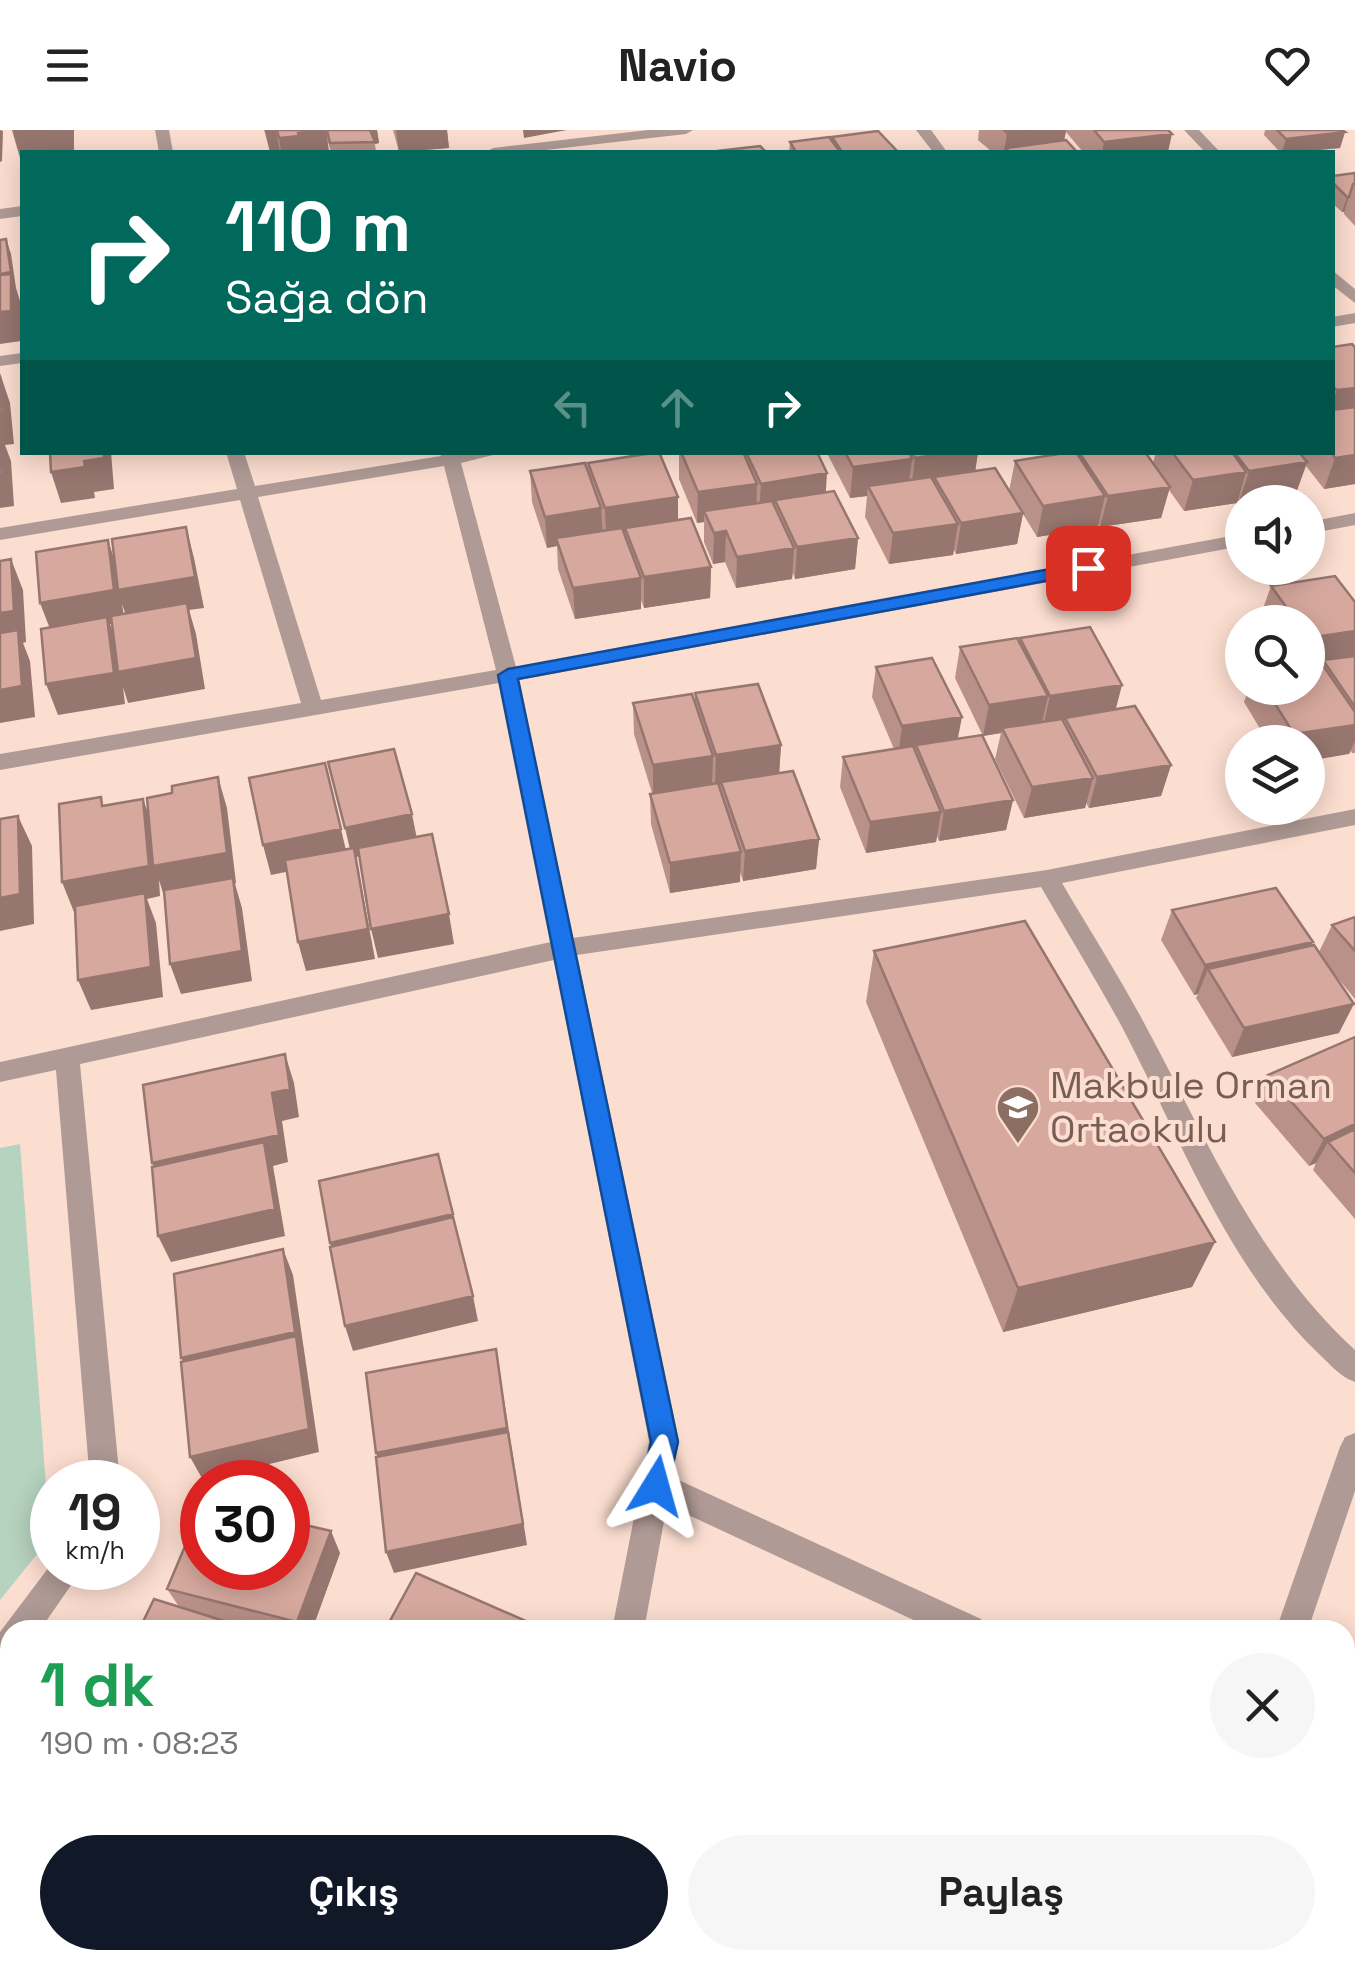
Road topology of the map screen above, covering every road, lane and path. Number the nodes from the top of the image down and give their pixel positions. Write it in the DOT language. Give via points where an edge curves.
graph roads {
  1 [pos="686,130"];
  2 [pos="923,130"];
  3 [pos="1191,130"];
  4 [pos="511,150"];
  5 [pos="938,150"];
  6 [pos="1211,150"];
  7 [pos="1335,278"];
  8 [pos="1355,298"];
  9 [pos="236,455"];
  10 [pos="450,456"];
  11 [pos="247,492"];
  12 [pos="1355,519"];
  13 [pos="1325,525"];
  14 [pos="0,534"];
  15 [pos="1225,543"];
  16 [pos="508,675"];
  17 [pos="313,707"];
  18 [pos="0,762"];
  19 [pos="1355,816"];
  20 [pos="1047,878"];
  21 [pos="566,948"];
  22 [pos="67,1057"];
  23 [pos="0,1072"];
  24 [pos="1355,1369"];
  25 [pos="1355,1447"];
  26 [pos="103,1460"];
  27 [pos="656,1486"];
  28 [pos="51,1590"];
  29 [pos="28,1620"];
  30 [pos="630,1620"];
  31 [pos="948,1620"];
  32 [pos="1295,1620"];
  1 -- 4 [label="street"];
  2 -- 5 [label="street"];
  3 -- 6 [label="street"];
  7 -- 8 [label="street"];
  9 -- 11 [label="street"];
  10 -- 11 [label="street"];
  10 -- 16 [label="street"];
  11 -- 14 [label="street"];
  11 -- 17 [label="street"];
  12 -- 13 [label="street"];
  15 -- 16 [label="street"];
  16 -- 17 [label="street"];
  16 -- 21 [label="street"];
  17 -- 18 [label="street"];
  19 -- 20 [label="street"];
  20 -- 21 [label="street"];
  20 -- 24 [label="street" via="1268,1271 1295,1311"];
  21 -- 22 [label="street"];
  21 -- 27 [label="street" via="664,1442"];
  22 -- 23 [label="street"];
  22 -- 26 [label="street"];
  25 -- 32 [label="street"];
  27 -- 30 [label="street"];
  27 -- 31 [label="street"];
  28 -- 29 [label="street"];
}
